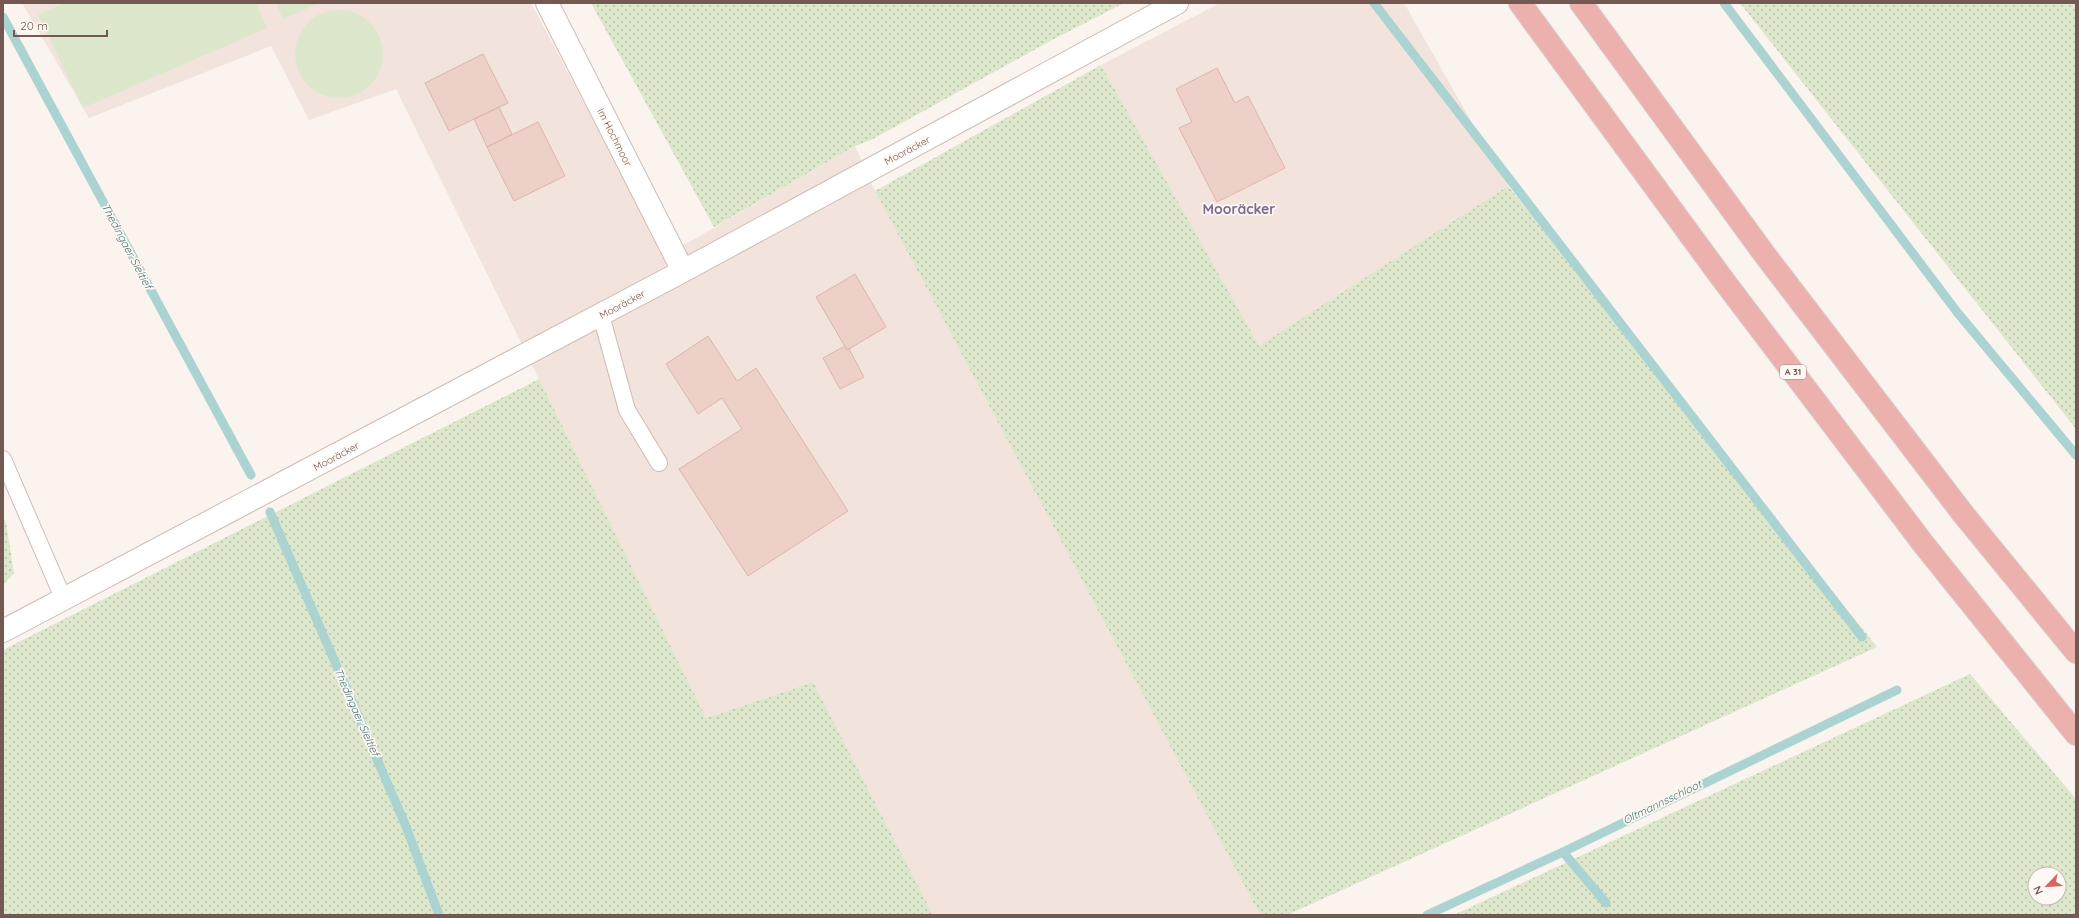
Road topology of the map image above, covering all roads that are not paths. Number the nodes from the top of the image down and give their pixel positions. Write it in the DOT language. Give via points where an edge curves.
graph roads {
  1 [pos="547,3"];
  2 [pos="1177,3"];
  3 [pos="1520,3"];
  4 [pos="1581,3"];
  5 [pos="683,271"];
  6 [pos="601,315"];
  7 [pos="3,459"];
  8 [pos="659,463"];
  9 [pos="64,600"];
  10 [pos="3,631"];
  11 [pos="2076,652"];
  12 [pos="2076,734"];
  1 -- 5 [label="street, Im Hochmoor"];
  2 -- 5 [label="street, Mooräcker"];
  3 -- 12 [label="highway, A 31" via="1724,281 1915,533"];
  4 -- 11 [label="highway" via="1765,255 1964,516"];
  5 -- 6 [label="street, Mooräcker"];
  6 -- 8 [label="lane" via="627,410"];
  6 -- 9 [label="street, Mooräcker"];
  7 -- 9 [label="lane"];
  9 -- 10 [label="street, Mooräcker"];
}
